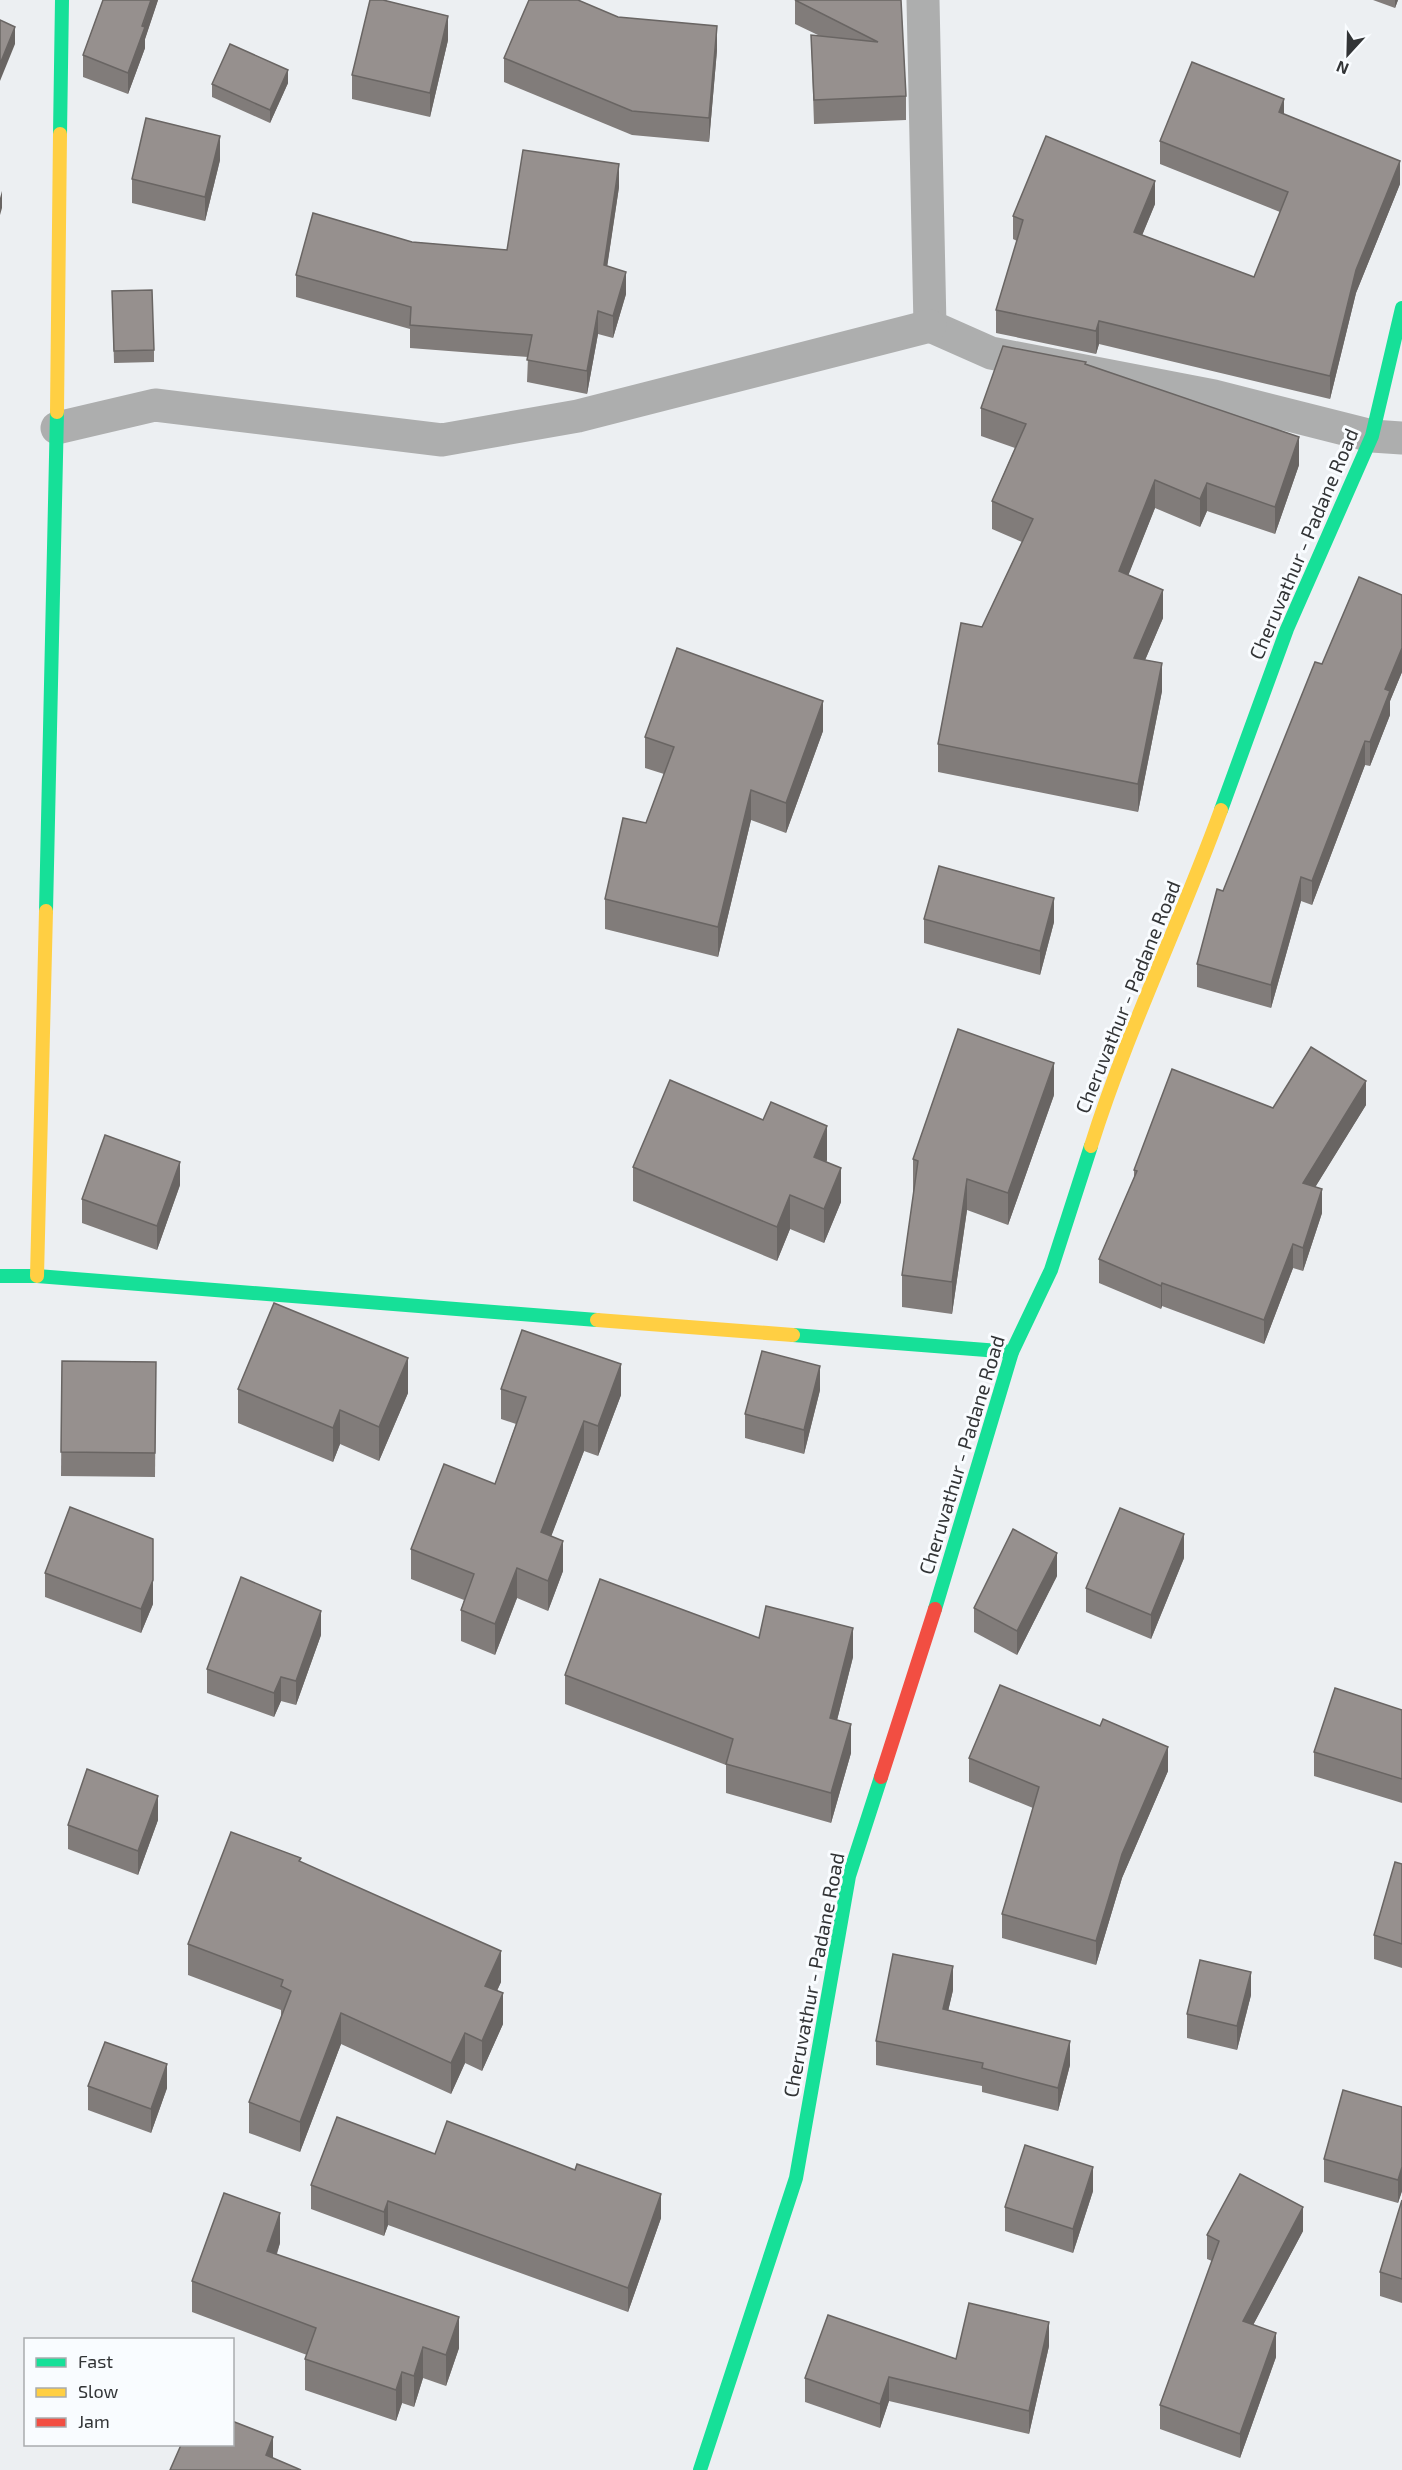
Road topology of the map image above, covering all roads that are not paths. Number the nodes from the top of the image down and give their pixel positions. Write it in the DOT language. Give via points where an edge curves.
graph roads {
  1 [pos="62,0"];
  2 [pos="923,0"];
  3 [pos="1402,308"];
  4 [pos="930,326"];
  5 [pos="57,428"];
  6 [pos="1387,437"];
  7 [pos="0,1276"];
  8 [pos="37,1276"];
  9 [pos="1012,1352"];
  10 [pos="700,2470"];
  1 -- 5 [label="street"];
  2 -- 4 [label="street"];
  3 -- 6 [label="street, Cheruvathur - Padane Road"];
  4 -- 5 [label="street" via="589,413 442,440 155,405"];
  4 -- 6 [label="street" via="992,353 1214,396"];
  5 -- 8 [label="street"];
  6 -- 9 [label="street, Cheruvathur - Padane Road" via="1287,629 1199,872 1110,1084 1051,1270"];
  7 -- 8 [label="street"];
  8 -- 9 [label="street"];
  9 -- 10 [label="street, Cheruvathur - Padane Road" via="849,1876 796,2178"];
}
